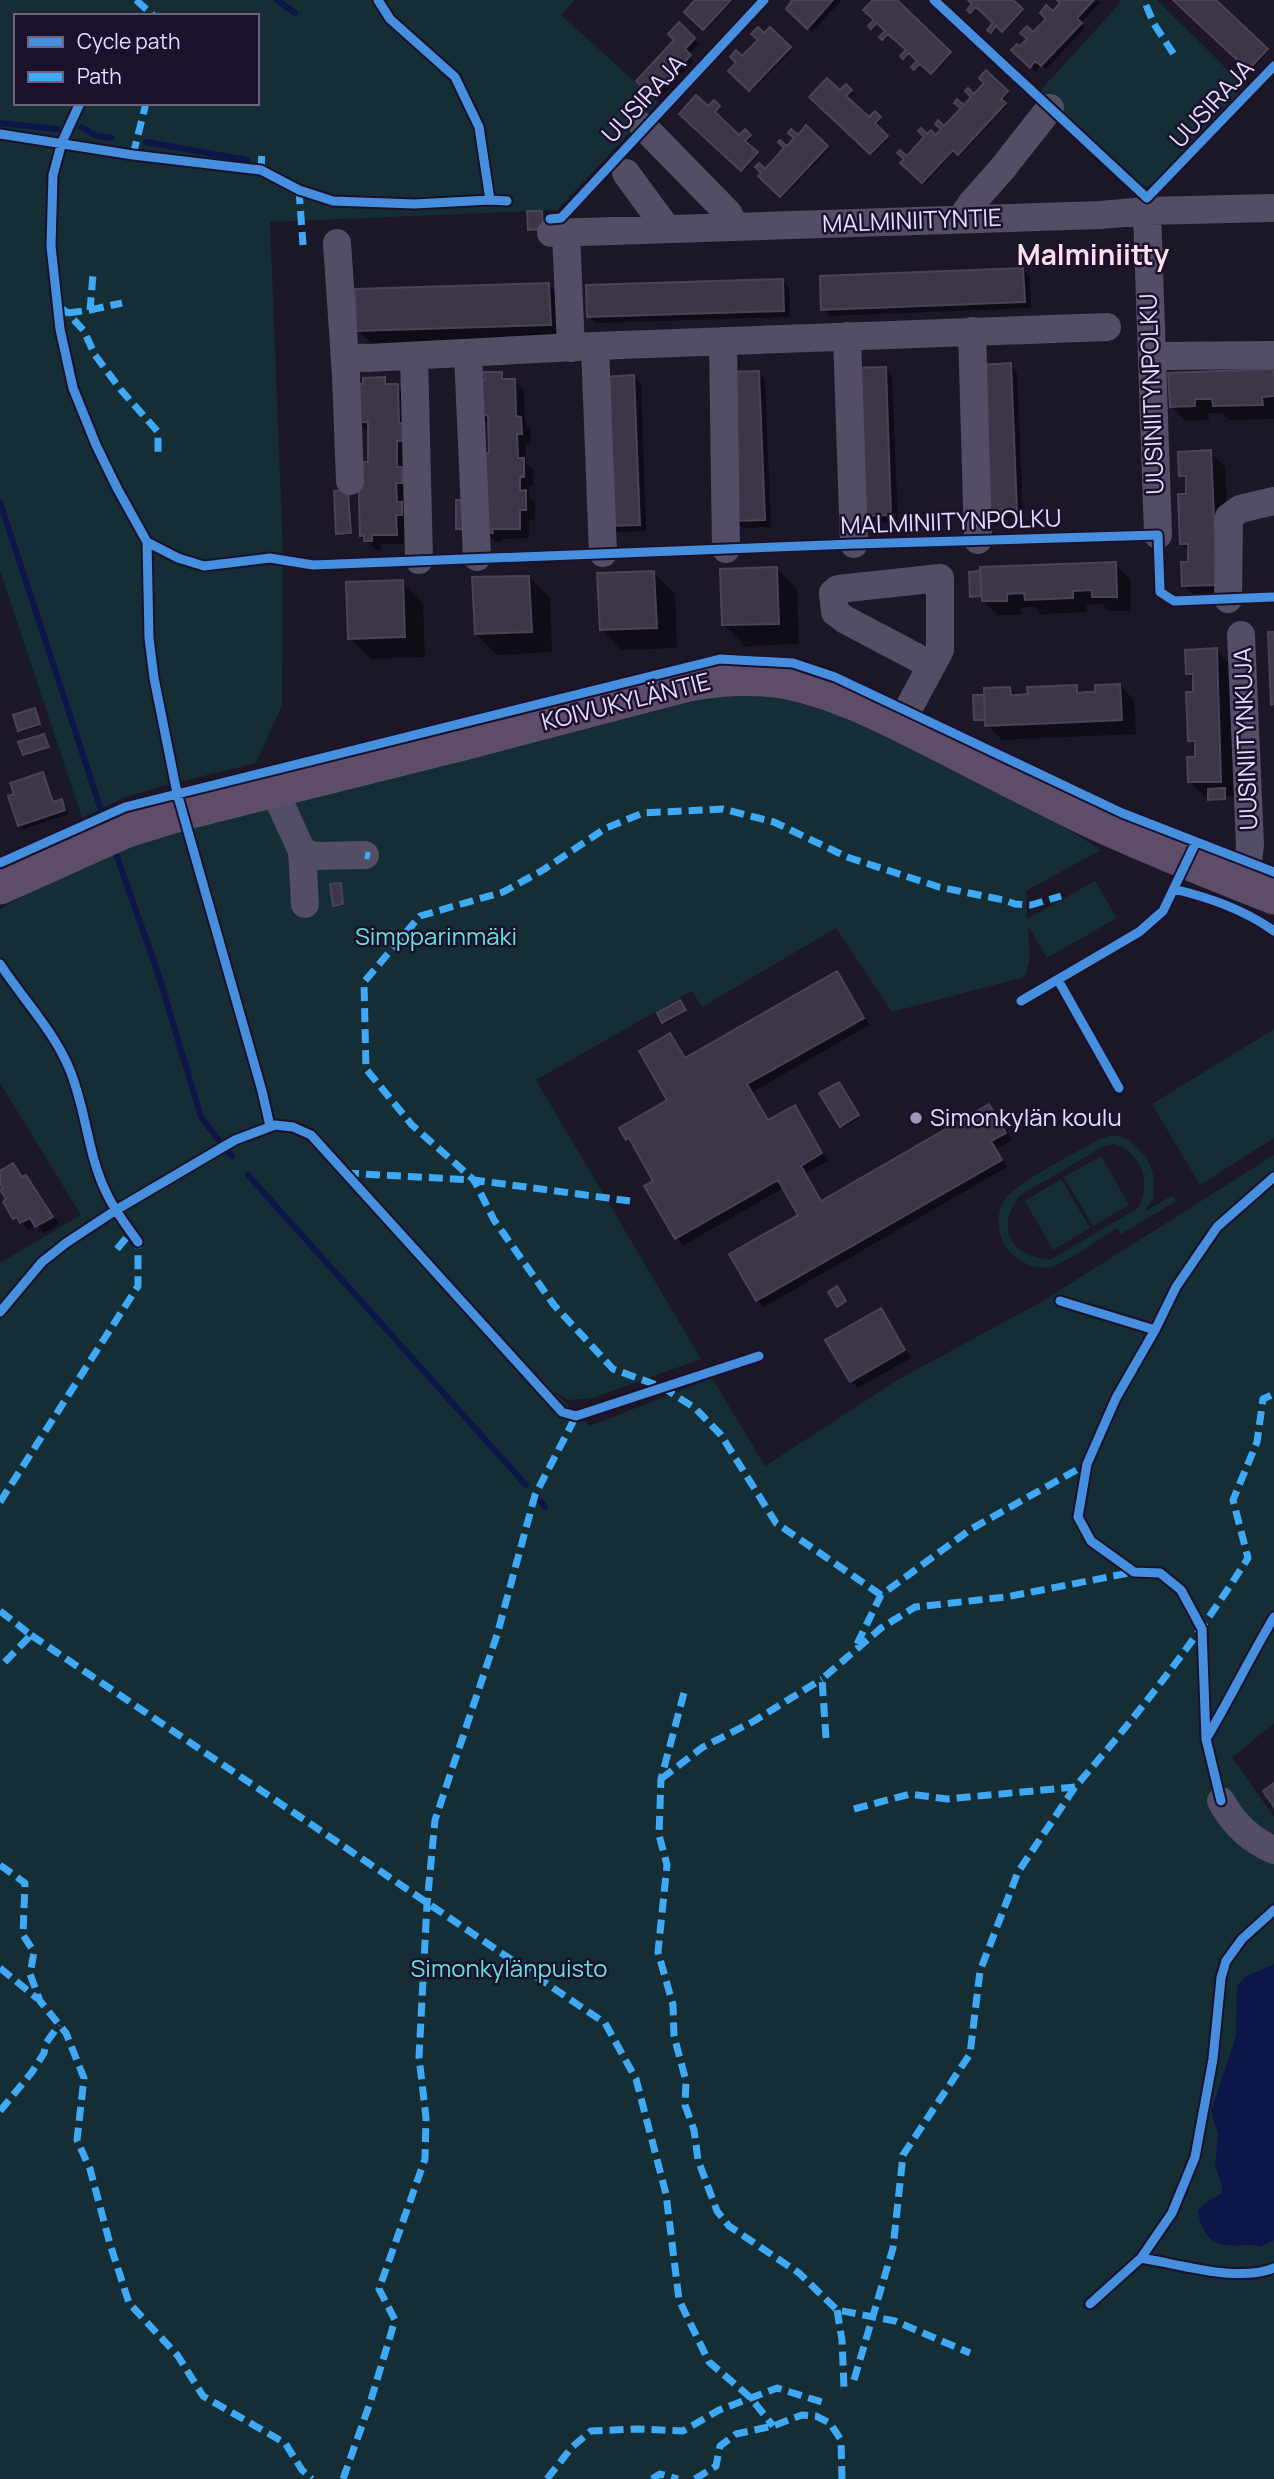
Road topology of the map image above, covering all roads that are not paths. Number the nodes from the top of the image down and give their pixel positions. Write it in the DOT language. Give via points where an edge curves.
graph roads {
  1 [pos="1050,108"];
  2 [pos="644,127"];
  3 [pos="626,173"];
  4 [pos="1274,208"];
  5 [pos="1147,211"];
  6 [pos="961,219"];
  7 [pos="735,227"];
  8 [pos="667,229"];
  9 [pos="337,243"];
  10 [pos="1107,327"];
  11 [pos="972,331"];
  12 [pos="847,336"];
  13 [pos="723,341"];
  14 [pos="583,347"];
  15 [pos="468,354"];
  16 [pos="1274,355"];
  17 [pos="414,356"];
  18 [pos="1162,356"];
  19 [pos="345,357"];
  20 [pos="350,481"];
  21 [pos="1274,501"];
  22 [pos="1158,535"];
  23 [pos="978,540"];
  24 [pos="854,544"];
  25 [pos="726,549"];
  26 [pos="603,553"];
  27 [pos="477,557"];
  28 [pos="419,559"];
  29 [pos="1228,599"];
  30 [pos="1241,635"];
  31 [pos="931,665"];
  32 [pos="900,724"];
  33 [pos="274,790"];
  34 [pos="302,851"];
  35 [pos="365,855"];
  36 [pos="1239,883"];
  37 [pos="0,887"];
  38 [pos="1274,897"];
  39 [pos="305,904"];
  40 [pos="1221,1801"];
  41 [pos="1274,1850"];
  1 -- 6 [label="street"];
  2 -- 7 [label="street" via="728,213"];
  3 -- 8 [label="street"];
  4 -- 5 [label="street, MALMINIITYNTIE"];
  5 -- 6 [label="street, MALMINIITYNTIE"];
  5 -- 22 [label="street, UUSINIITYNPOLKU"];
  6 -- 7 [label="street, MALMINIITYNTIE"];
  7 -- 8 [label="street, MALMINIITYNTIE"];
  8 -- 14 [label="street, MALMINIITYNTIE" via="558,233"];
  9 -- 19 [label="street"];
  10 -- 11 [label="street"];
  11 -- 12 [label="street"];
  11 -- 23 [label="street"];
  12 -- 13 [label="street"];
  12 -- 24 [label="street"];
  13 -- 14 [label="street"];
  13 -- 25 [label="street"];
  14 -- 15 [label="street"];
  14 -- 26 [label="street"];
  15 -- 17 [label="street"];
  15 -- 27 [label="street"];
  16 -- 18 [label="street"];
  17 -- 19 [label="street"];
  17 -- 28 [label="street"];
  19 -- 20 [label="street"];
  21 -- 29 [label="street" via="1240,509 1229,517"];
  30 -- 36 [label="street, UUSINIITYNKUJA" via="1250,845"];
  31 -- 32 [label="street"];
  32 -- 33 [label="main road, KOIVUKYLÄNTIE" via="810,687 768,679 715,679"];
  32 -- 36 [label="main road, KOIVUKYLÄNTIE" via="1093,821"];
  33 -- 34 [label="street"];
  33 -- 37 [label="main road, KOIVUKYLÄNTIE" via="127,830"];
  34 -- 35 [label="street" via="313,856"];
  34 -- 39 [label="street"];
  36 -- 38 [label="main road, KOIVUKYLÄNTIE"];
  40 -- 41 [label="street" via="1250,1837"];
}
